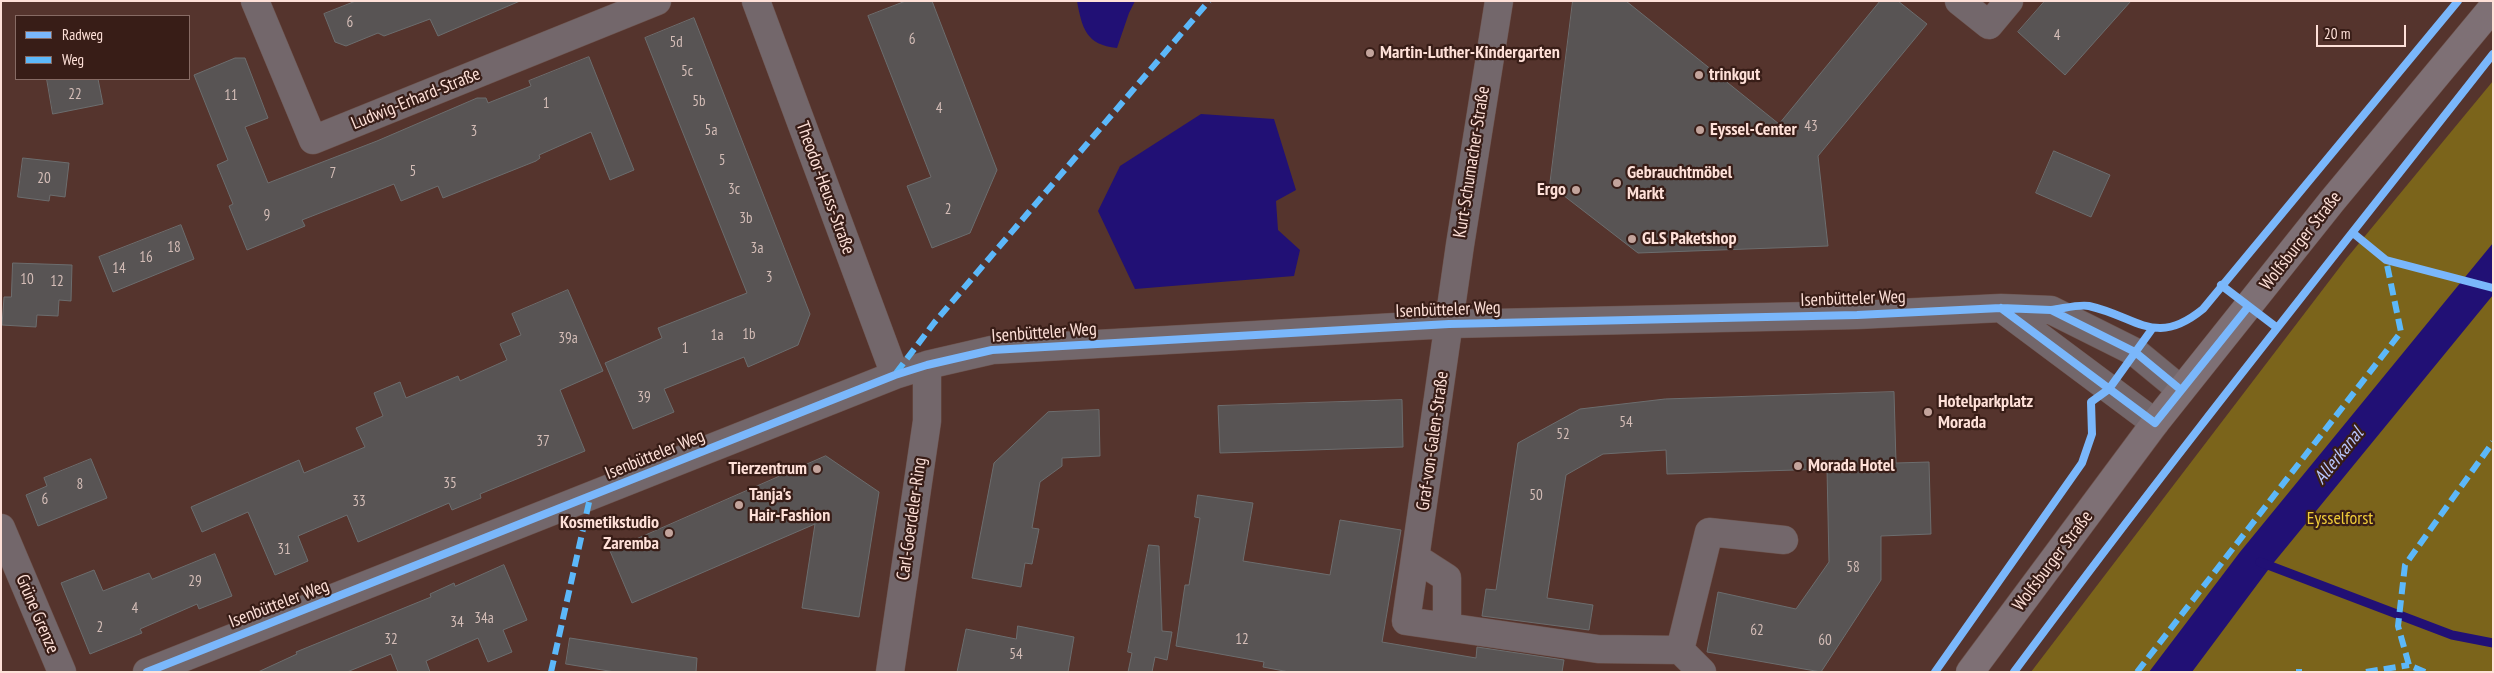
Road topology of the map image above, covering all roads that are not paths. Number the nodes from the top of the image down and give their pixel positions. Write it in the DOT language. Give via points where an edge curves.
graph roads {
  1 [pos="255,1"];
  2 [pos="657,1"];
  3 [pos="756,1"];
  4 [pos="1499,1"];
  5 [pos="1959,1"];
  6 [pos="2009,1"];
  7 [pos="2493,7"];
  8 [pos="2001,308"];
  9 [pos="1449,324"];
  10 [pos="927,365"];
  11 [pos="895,375"];
  12 [pos="2181,390"];
  13 [pos="2155,423"];
  14 [pos="1,528"];
  15 [pos="1784,540"];
  16 [pos="1416,558"];
  17 [pos="1447,626"];
  18 [pos="1680,650"];
  19 [pos="62,672"];
  20 [pos="147,672"];
  21 [pos="890,672"];
  22 [pos="1702,672"];
  23 [pos="1970,672"];
  1 -- 2 [label="street, Ludwig-Erhard-Straße" via="313,140"];
  3 -- 11 [label="street, Theodor-Heuss-Straße"];
  4 -- 9 [label="street, Kurt-Schumacher-Straße"];
  5 -- 6 [label="street" via="1989,24"];
  7 -- 12 [label="street, Wolfsburger Straße"];
  8 -- 9 [label="street, Isenbütteler Weg" via="1857,315"];
  8 -- 12 [label="street, Isenbütteler Weg" via="2051,310 2135,352"];
  8 -- 13 [label="street"];
  9 -- 10 [label="street, Isenbütteler Weg" via="992,350"];
  9 -- 16 [label="street, Graf-von-Galen-Straße"];
  10 -- 11 [label="street, Isenbütteler Weg"];
  10 -- 21 [label="street, Carl-Goerdeler-Ring" via="927,421"];
  11 -- 20 [label="street, Isenbütteler Weg"];
  12 -- 13 [label="street, Wolfsburger Straße"];
  13 -- 23 [label="street, Wolfsburger Straße"];
  14 -- 19 [label="street, Grüne Grenze"];
  15 -- 18 [label="street" via="1709,532"];
  16 -- 17 [label="street" via="1447,578"];
  16 -- 17 [label="street, Graf-von-Galen-Straße" via="1406,621"];
  17 -- 18 [label="street, Graf-von-Galen-Straße" via="1598,649"];
  18 -- 22 [label="street"];
}
